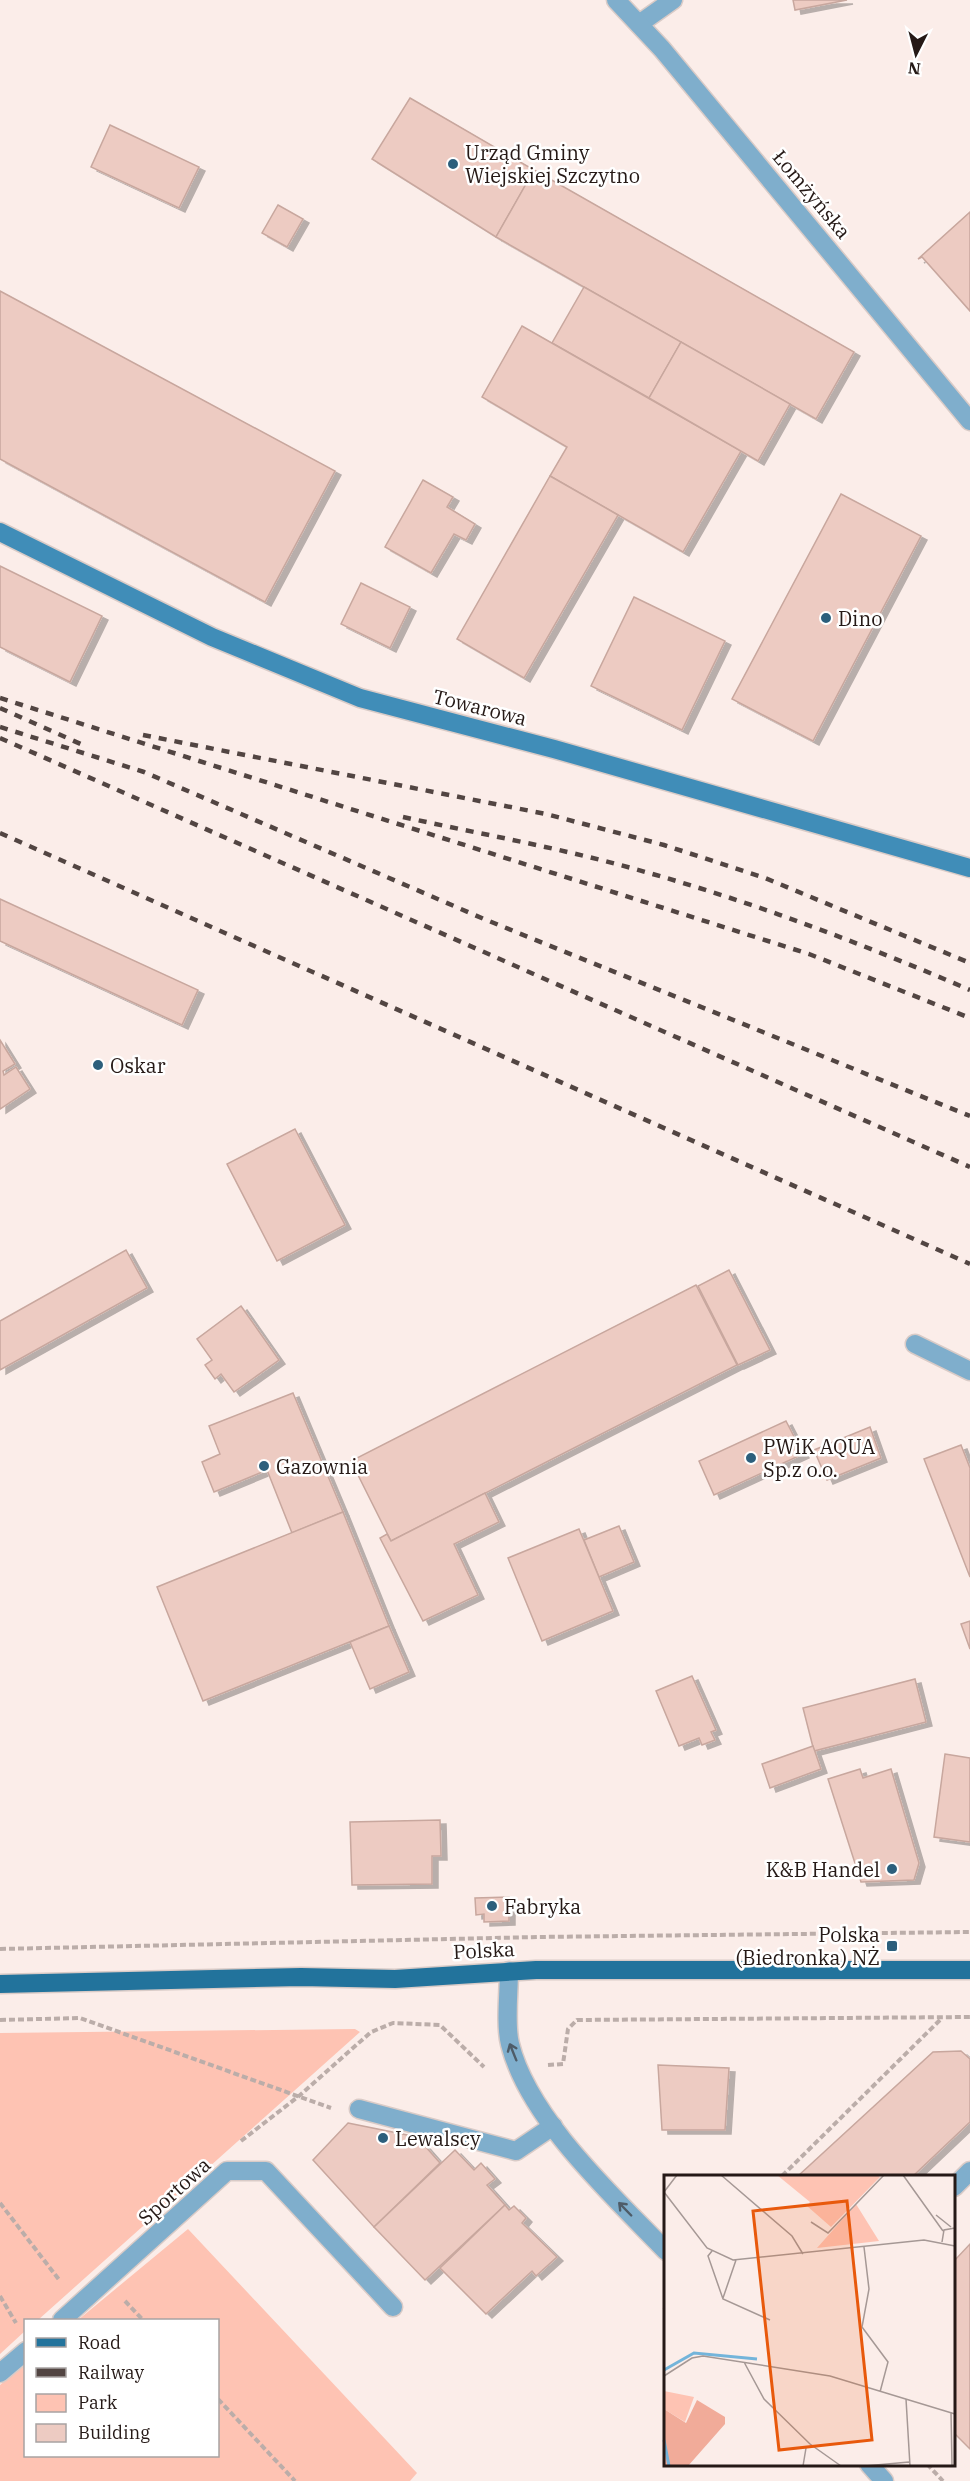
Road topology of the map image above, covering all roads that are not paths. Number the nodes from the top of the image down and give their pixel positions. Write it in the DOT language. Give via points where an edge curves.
graph roads {
  1 [pos="616,0"];
  2 [pos="674,0"];
  3 [pos="639,24"];
  4 [pos="970,421"];
  5 [pos="0,532"];
  6 [pos="970,868"];
  7 [pos="915,1344"];
  8 [pos="970,1371"];
  9 [pos="970,1970"];
  10 [pos="509,1971"];
  11 [pos="0,1984"];
  12 [pos="359,2109"];
  13 [pos="553,2126"];
  14 [pos="970,2170"];
  15 [pos="955,2186"];
  16 [pos="664,2249"];
  17 [pos="393,2307"];
  18 [pos="63,2319"];
  19 [pos="24,2353"];
  20 [pos="0,2373"];
  21 [pos="871,2466"];
  22 [pos="884,2481"];
  1 -- 3 [label="street, Łomżyńska"];
  2 -- 3 [label="street"];
  3 -- 4 [label="street, Łomżyńska"];
  5 -- 6 [label="street, Towarowa" via="212,637 360,698"];
  7 -- 8 [label="street"];
  9 -- 10 [label="main road, Polska"];
  10 -- 11 [label="main road, Polska" via="395,1979 301,1977"];
  13 -- 10 [label="street, one-way" via="533,2102 509,2043"];
  12 -- 13 [label="street" via="516,2151"];
  16 -- 13 [label="street, one-way"];
  14 -- 15 [label="street"];
  17 -- 18 [label="street, Sportowa" via="267,2171 227,2171"];
  19 -- 20 [label="street"];
  21 -- 22 [label="street"];
}
